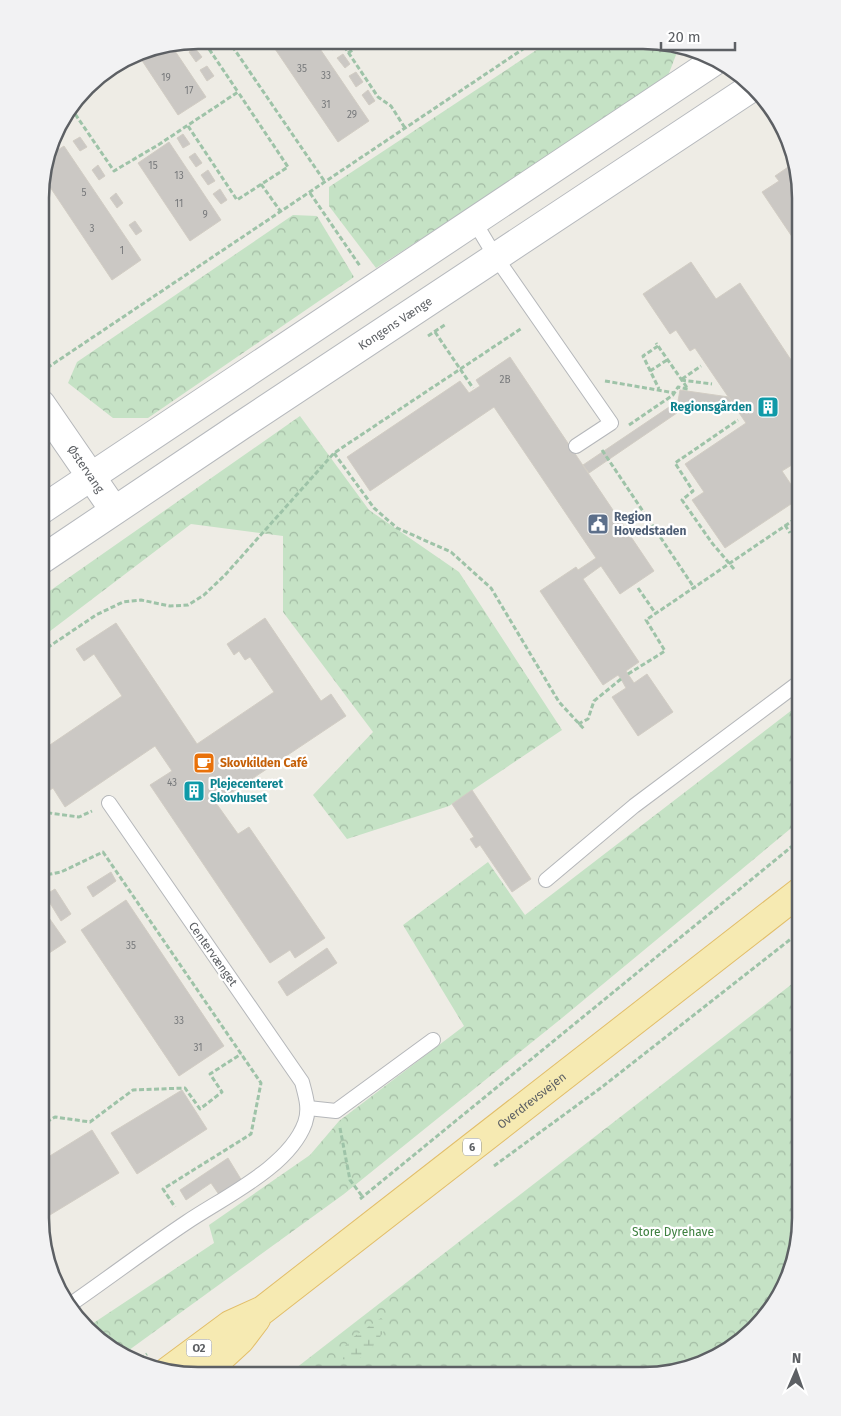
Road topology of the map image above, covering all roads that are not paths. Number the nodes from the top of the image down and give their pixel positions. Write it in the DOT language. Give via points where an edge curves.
graph roads {
  1 [pos="709,65"];
  2 [pos="747,90"];
  3 [pos="474,221"];
  4 [pos="495,256"];
  5 [pos="49,416"];
  6 [pos="576,446"];
  7 [pos="90,476"];
  8 [pos="49,504"];
  9 [pos="114,510"];
  10 [pos="49,555"];
  11 [pos="792,688"];
  12 [pos="109,803"];
  13 [pos="546,880"];
  14 [pos="792,898"];
  15 [pos="433,1040"];
  16 [pos="308,1108"];
  17 [pos="74,1302"];
  18 [pos="263,1310"];
  19 [pos="158,1362"];
  20 [pos="211,1367"];
  1 -- 3 [label="street"];
  2 -- 4 [label="street, Kongens Vænge"];
  3 -- 4 [label="lane"];
  3 -- 7 [label="street"];
  4 -- 6 [label="lane" via="611,423"];
  4 -- 9 [label="street, Kongens Vænge"];
  5 -- 7 [label="street, Østervang"];
  7 -- 8 [label="street"];
  7 -- 9 [label="street, Østervang"];
  9 -- 10 [label="street, Kongens Vænge"];
  11 -- 13 [label="lane" via="634,806"];
  12 -- 16 [label="lane, Centervænget" via="302,1082"];
  14 -- 18 [label="main road, Overdrevsvejen / 6"];
  15 -- 16 [label="lane" via="336,1111"];
  16 -- 17 [label="lane" via="305,1124 290,1148 263,1174 186,1222"];
  18 -- 19 [label="main road, Overdrevsvejen / O2"];
  18 -- 20 [label="main road, Overdrevsvejen / 6" via="240,1340"];
}
